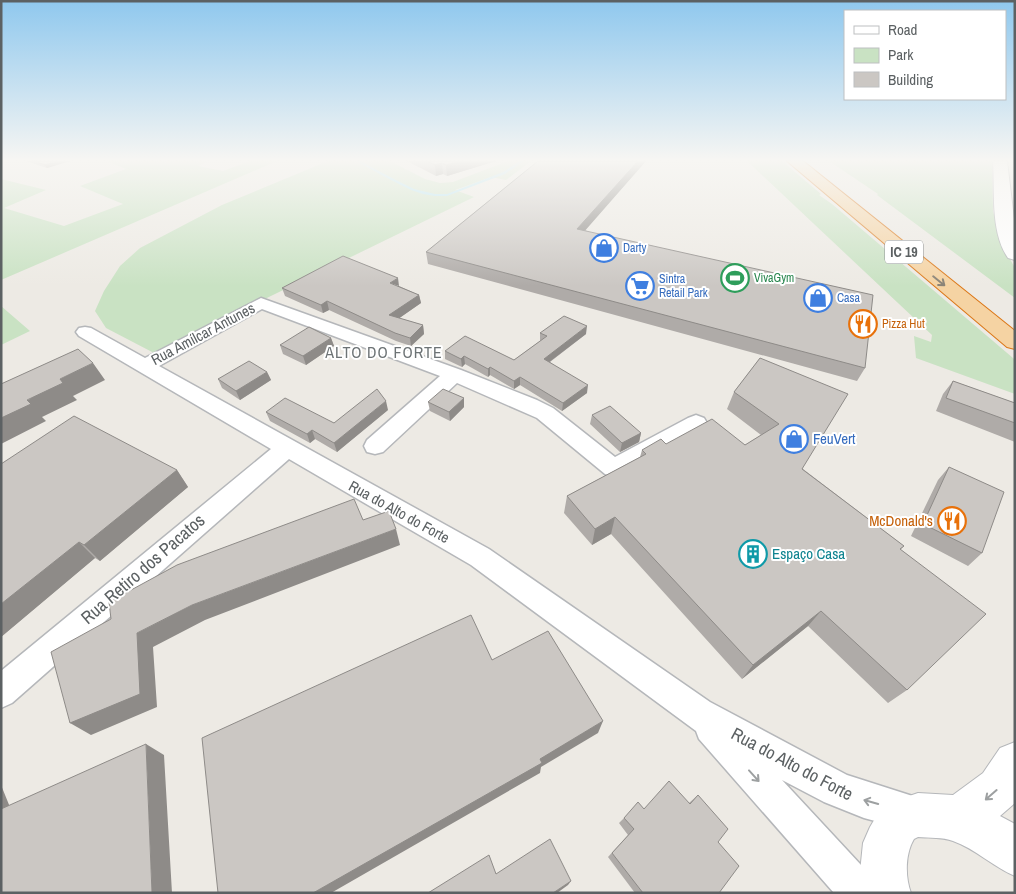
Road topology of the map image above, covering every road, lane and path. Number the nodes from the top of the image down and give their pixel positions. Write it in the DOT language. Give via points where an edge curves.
graph roads {
  1 [pos="845,203"];
  2 [pos="867,203"];
  3 [pos="1002,203"];
  4 [pos="1015,254"];
  5 [pos="1000,307"];
  6 [pos="85,332"];
  7 [pos="1015,342"];
  8 [pos="144,366"];
  9 [pos="454,374"];
  10 [pos="696,423"];
  11 [pos="375,446"];
  12 [pos="287,448"];
  13 [pos="1,692"];
  14 [pos="698,714"];
  15 [pos="1015,763"];
  16 [pos="938,816"];
  17 [pos="1015,853"];
  18 [pos="860,893"];
  19 [pos="887,893"];
  1 -- 7 [label="highway, IC 19, one-way"];
  2 -- 5 [label="highway, IC 19"];
  3 -- 4 [label="street" via="1006,234"];
  6 -- 8 [label="street, Rua do Alto do Forte"];
  8 -- 9 [label="street, Rua Amílcar Antunes" via="261,304"];
  8 -- 12 [label="street, Rua do Alto do Forte"];
  9 -- 10 [label="street, Rua Amílcar Antunes" via="545,413 613,468"];
  9 -- 11 [label="street"];
  12 -- 13 [label="street, Rua Retiro dos Pacatos"];
  12 -- 14 [label="street, Rua do Alto do Forte" via="480,557"];
  16 -- 14 [label="street, Rua do Alto do Forte, one-way" via="864,800 837,789"];
  14 -- 18 [label="street, Rua do Alto do Forte, one-way"];
  15 -- 16 [label="street, one-way" via="1009,777 990,798"];
  16 -- 17 [label="street" via="1003,842"];
  16 -- 19 [label="street" via="899,821 886,843 883,882"];
}
